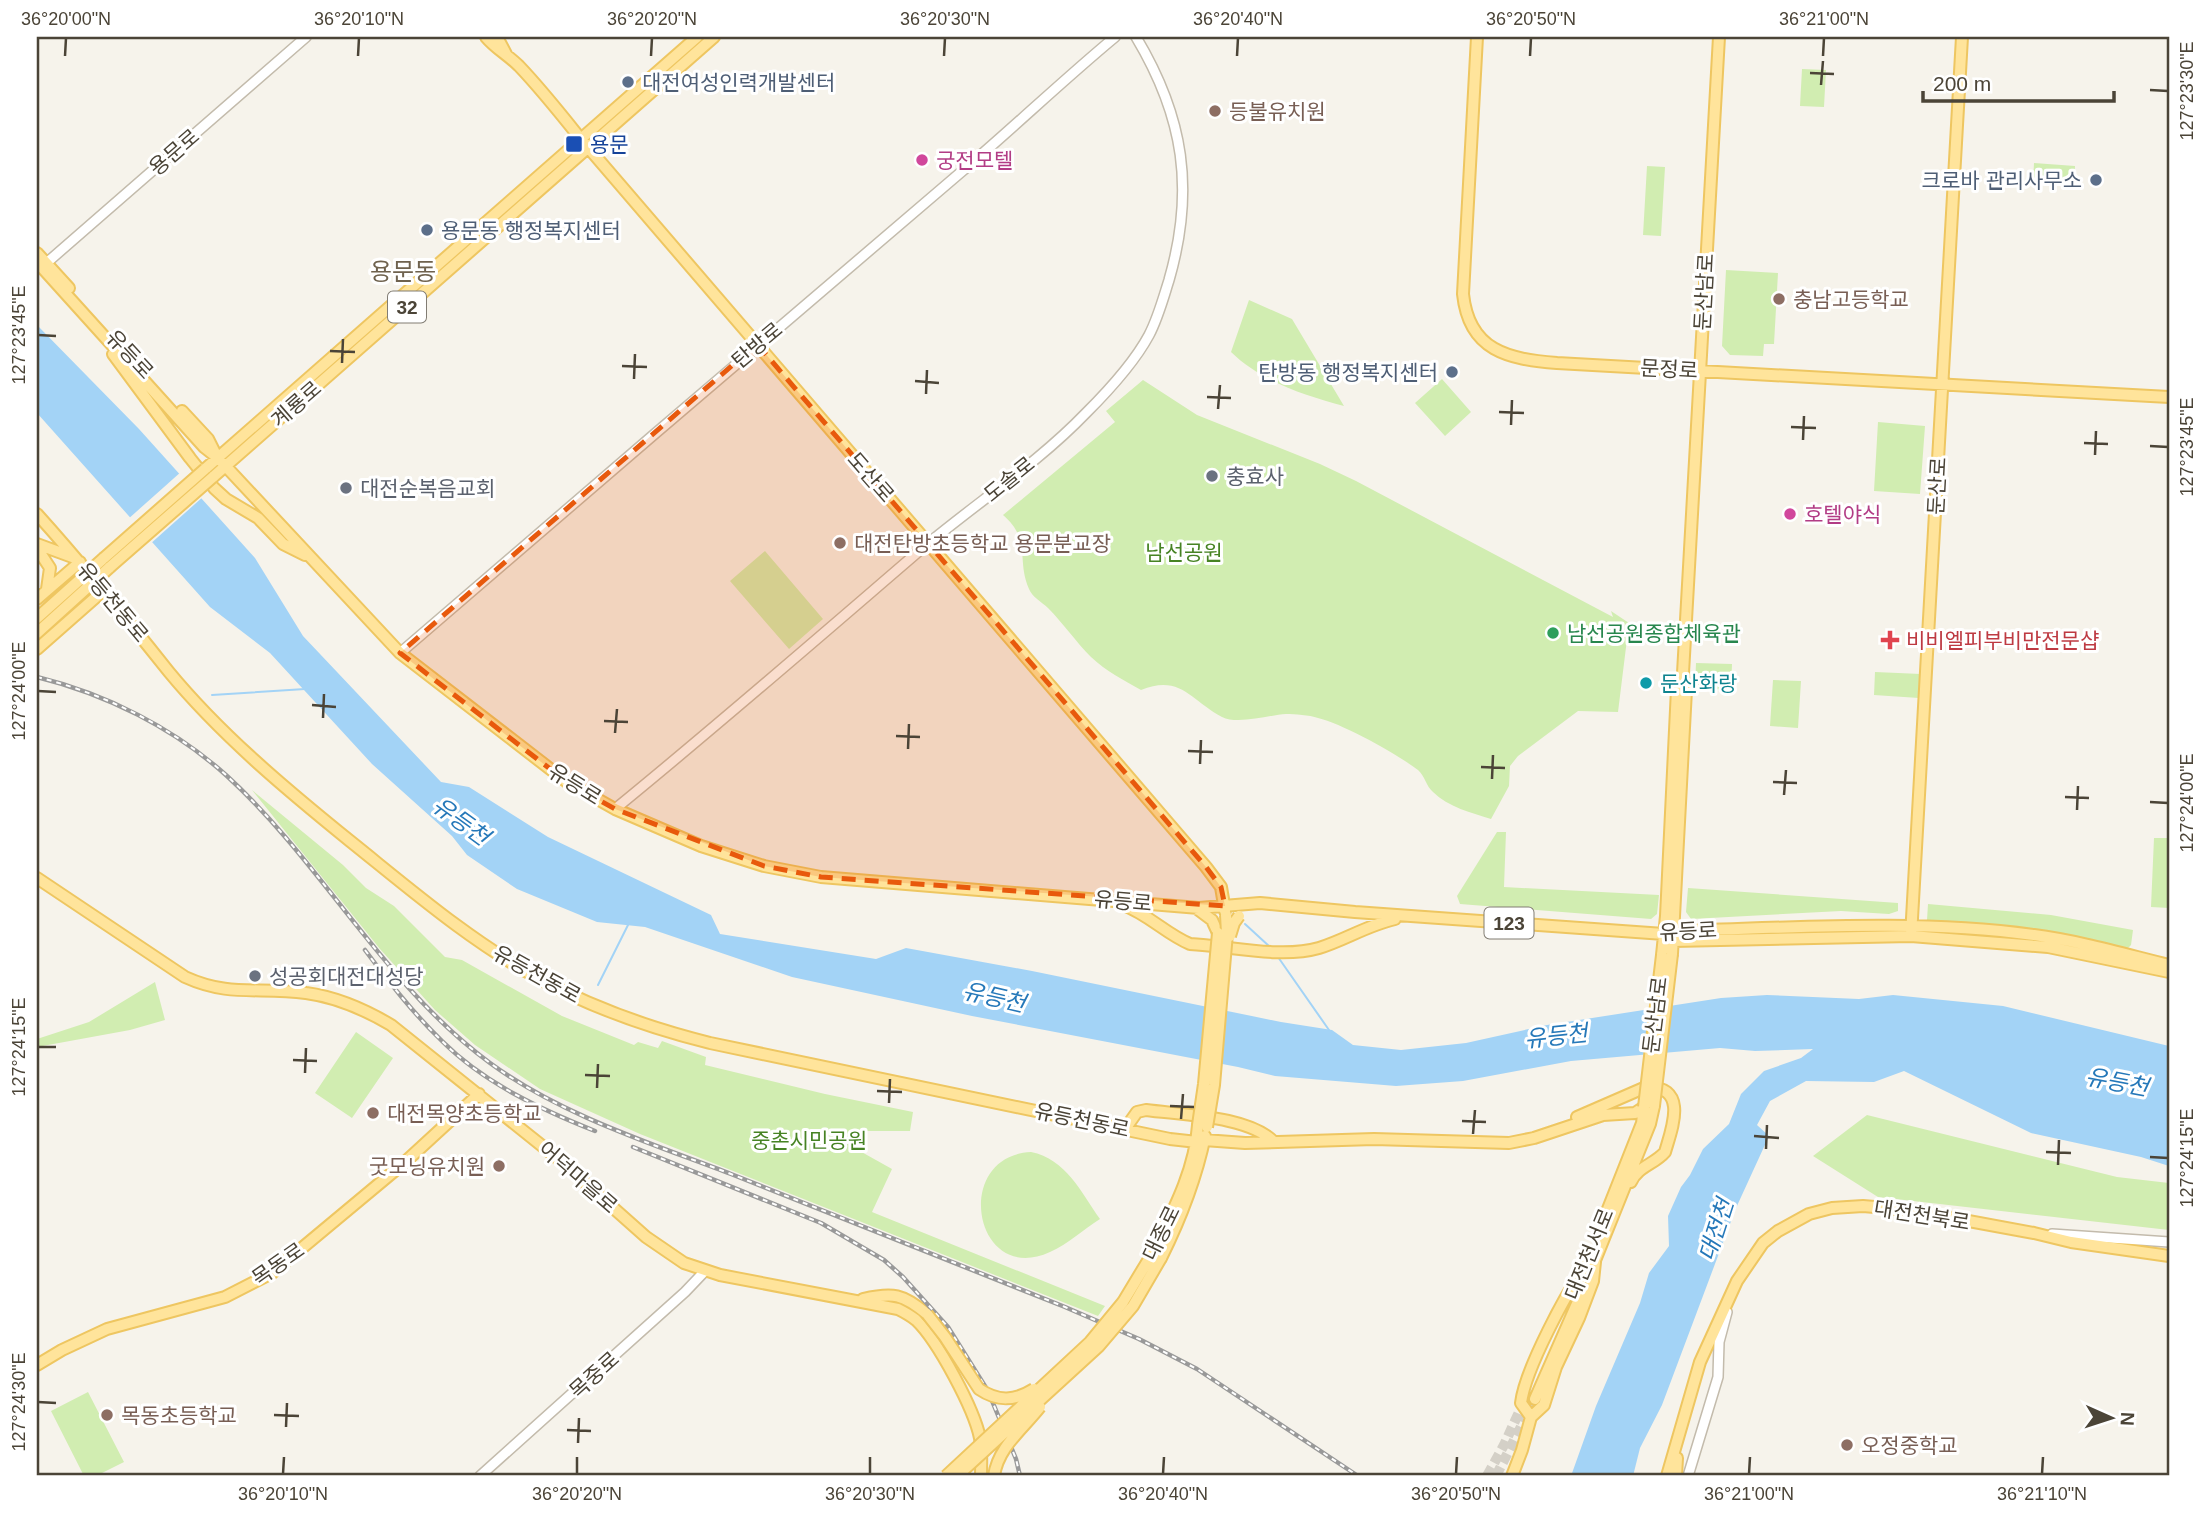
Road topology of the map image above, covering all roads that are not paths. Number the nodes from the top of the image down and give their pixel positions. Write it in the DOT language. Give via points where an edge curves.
graph roads {
  1 [pos="306,37"];
  2 [pos="486,37"];
  3 [pos="497,37"];
  4 [pos="697,37"];
  5 [pos="714,37"];
  6 [pos="1115,37"];
  7 [pos="1136,37"];
  8 [pos="1477,37"];
  9 [pos="1718,37"];
  10 [pos="1955,37"];
  11 [pos="1962,37"];
  12 [pos="506,54"];
  13 [pos="580,138"];
  14 [pos="588,148"];
  15 [pos="37,253"];
  16 [pos="42,264"];
  17 [pos="104,336"];
  18 [pos="757,344"];
  19 [pos="1700,371"];
  20 [pos="1939,384"];
  21 [pos="2169,397"];
  22 [pos="222,462"];
  23 [pos="37,514"];
  24 [pos="928,544"];
  25 [pos="37,546"];
  26 [pos="312,558"];
  27 [pos="79,561"];
  28 [pos="91,582"];
  29 [pos="38,598"];
  30 [pos="37,608"];
  31 [pos="37,618"];
  32 [pos="37,633"];
  33 [pos="37,640"];
  34 [pos="37,649"];
  35 [pos="400,653"];
  36 [pos="615,809"];
  37 [pos="37,878"];
  38 [pos="1107,900"];
  39 [pos="1260,903"];
  40 [pos="1196,908"];
  41 [pos="1225,911"];
  42 [pos="1406,916"];
  43 [pos="1909,930"];
  44 [pos="1218,933"];
  45 [pos="1670,935"];
  46 [pos="2169,965"];
  47 [pos="1224,966"];
  48 [pos="2169,972"];
  49 [pos="479,1094"];
  50 [pos="1649,1107"];
  51 [pos="1619,1114"];
  52 [pos="1202,1126"];
  53 [pos="1125,1129"];
  54 [pos="1636,1135"];
  55 [pos="1541,1136"];
  56 [pos="1200,1141"];
  57 [pos="1274,1142"];
  58 [pos="1613,1215"];
  59 [pos="2034,1233"];
  60 [pos="2125,1239"];
  61 [pos="2071,1242"];
  62 [pos="2169,1242"];
  63 [pos="2169,1256"];
  64 [pos="1591,1263"];
  65 [pos="705,1271"];
  66 [pos="1731,1292"];
  67 [pos="860,1300"];
  68 [pos="37,1365"];
  69 [pos="1049,1387"];
  70 [pos="1530,1398"];
  71 [pos="1531,1416"];
  72 [pos="980,1438"];
  73 [pos="1678,1441"];
  74 [pos="981,1461"];
  75 [pos="480,1476"];
  76 [pos="943,1476"];
  77 [pos="957,1476"];
  78 [pos="964,1476"];
  79 [pos="981,1476"];
  80 [pos="994,1476"];
  81 [pos="1512,1476"];
  82 [pos="1667,1476"];
  83 [pos="1676,1476"];
  84 [pos="1688,1476"];
  1 -- 16 [label="street, 용문로"];
  2 -- 12 [label="main road, 도산로"];
  3 -- 12 [label="main road, 도산로"];
  4 -- 13 [label="main road, 계룡로 / 32"];
  5 -- 14 [label="main road, 계룡로 / 32"];
  6 -- 18 [label="street, 탄방로"];
  7 -- 24 [label="street, 도솔로" via="1164,92 1184,186 1183,215 1162,303 1148,336 1086,414"];
  8 -- 19 [label="main road, 문정로" via="1463,288 1474,328 1495,351 1525,360"];
  9 -- 19 [label="main road, 둔산남로"];
  10 -- 20 [label="main road, 둔산로"];
  11 -- 20 [label="main road, 둔산로"];
  12 -- 13 [label="main road, 도산로"];
  13 -- 14 [label="main road, 도산로"];
  13 -- 22 [label="main road, 계룡로 / 32"];
  14 -- 18 [label="main road, 도산로"];
  14 -- 22 [label="main road, 계룡로 / 32"];
  15 -- 16 [label="main road, 유등로"];
  16 -- 17 [label="main road, 유등로"];
  16 -- 22 [label="main road, 유등로" via="208,439"];
  17 -- 22 [label="main road, 유등로"];
  17 -- 26 [label="main road" via="114,356 214,488 258,518 283,544"];
  18 -- 24 [label="main road, 도산로"];
  18 -- 35 [label="street, 탄방로"];
  19 -- 20 [label="main road, 문정로"];
  19 -- 45 [label="main road, 둔산남로" via="1683,673 1677,689"];
  20 -- 21 [label="main road, 문정로"];
  20 -- 43 [label="main road, 둔산로"];
  22 -- 26 [label="main road, 유등로"];
  22 -- 28 [label="main road, 계룡로 / 32, bridge" via="107,562"];
  23 -- 27 [label="main road, 유등천동로"];
  24 -- 36 [label="street, 도솔로"];
  24 -- 41 [label="main road, 도산로" via="1206,867 1221,887"];
  25 -- 27 [label="main road"];
  25 -- 29 [label="main road" via="50,568 48,588"];
  26 -- 35 [label="main road, 유등로"];
  27 -- 28 [label="main road, 유등천동로"];
  27 -- 29 [label="main road"];
  28 -- 30 [label="main road" via="66,584"];
  28 -- 31 [label="main road, 계룡로 / 32"];
  28 -- 32 [label="main road, 계룡로 / 32"];
  28 -- 33 [label="main road" via="87,595"];
  28 -- 34 [label="main road"];
  28 -- 53 [label="main road, 유등천동로" via="250,755 308,807 474,937 538,978 599,1007 675,1034"];
  35 -- 36 [label="main road, 유등로" via="567,782"];
  36 -- 38 [label="main road, 유등로" via="764,866 821,877"];
  37 -- 49 [label="main road, 어덕마을로" via="205,986 228,991 305,992 367,1011"];
  38 -- 40 [label="main road, 유등로"];
  38 -- 42 [label="main road" via="1136,910 1191,944 1297,952"];
  39 -- 41 [label="main road, 유등로"];
  39 -- 42 [label="main road, 유등로 / 123"];
  39 -- 47 [label="main road, bridge" via="1234,923"];
  40 -- 41 [label="main road, 유등로"];
  40 -- 44 [label="main road" via="1217,926"];
  41 -- 44 [label="main road, 대종로, bridge"];
  41 -- 47 [label="main road, 대종로, bridge"];
  42 -- 45 [label="main road, 유등로 / 123"];
  43 -- 45 [label="main road, 유등로 / 123" via="1856,924"];
  43 -- 46 [label="main road, 유등로 / 123" via="2034,935"];
  43 -- 48 [label="main road, 유등로 / 123" via="2048,947"];
  44 -- 52 [label="main road, 대종로, bridge"];
  45 -- 50 [label="main road, 둔산남로, bridge"];
  47 -- 52 [label="main road, 대종로, bridge" via="1214,1085"];
  49 -- 65 [label="main road, 어덕마을로" via="646,1237 684,1263"];
  49 -- 68 [label="main road, 목동로" via="272,1273 225,1297 107,1329"];
  50 -- 51 [label="main road, 유등천동로"];
  50 -- 54 [label="main road, 대전천서로"];
  50 -- 58 [label="main road" via="1650,1124"];
  51 -- 54 [label="main road" via="1635,1122"];
  51 -- 55 [label="main road, 유등천동로"];
  52 -- 56 [label="main road, 대종로"];
  53 -- 56 [label="main road, 유등천동로"];
  53 -- 57 [label="main road" via="1137,1112 1146,1110 1244,1124"];
  54 -- 64 [label="main road, 대전천서로"];
  55 -- 57 [label="main road, 유등천동로" via="1509,1143"];
  55 -- 58 [label="main road" via="1551,1126 1636,1090 1654,1087 1665,1092 1672,1100 1675,1117 1665,1152 1634,1174"];
  56 -- 57 [label="main road, 유등천동로"];
  56 -- 69 [label="main road, 대종로, bridge" via="1197,1173 1186,1205 1157,1256"];
  58 -- 64 [label="main road"];
  59 -- 60 [label="street"];
  59 -- 61 [label="main road, 대전천북로"];
  59 -- 66 [label="main road, 대전천북로" via="1909,1210 1863,1206 1822,1210 1792,1222 1763,1243"];
  60 -- 61 [label="street"];
  60 -- 62 [label="street"];
  61 -- 63 [label="main road, 대전천북로"];
  64 -- 70 [label="main road, 대전천서로"];
  64 -- 71 [label="main road" via="1592,1281 1579,1318 1544,1405"];
  64 -- 71 [label="main road" via="1578,1276 1530,1372 1521,1403"];
  65 -- 67 [label="main road, 어덕마을로"];
  65 -- 75 [label="street, 목중로"];
  66 -- 73 [label="main road" via="1700,1362"];
  66 -- 84 [label="street, 대전천북로" via="1719,1342 1718,1377"];
  67 -- 69 [label="main road, bridge" via="887,1294 915,1304 987,1394 1013,1399"];
  67 -- 72 [label="main road, 어덕마을로" via="898,1309 916,1320 954,1377"];
  69 -- 76 [label="main road, 대종로, bridge"];
  69 -- 77 [label="main road, 대종로, bridge"];
  69 -- 80 [label="main road, bridge" via="1029,1422 999,1458"];
  71 -- 81 [label="main road"];
  72 -- 74 [label="main road, 어덕마을로"];
  72 -- 76 [label="main road"];
  73 -- 82 [label="main road"];
  73 -- 83 [label="main road"];
  74 -- 78 [label="main road"];
  74 -- 79 [label="main road, 어덕마을로"];
}
